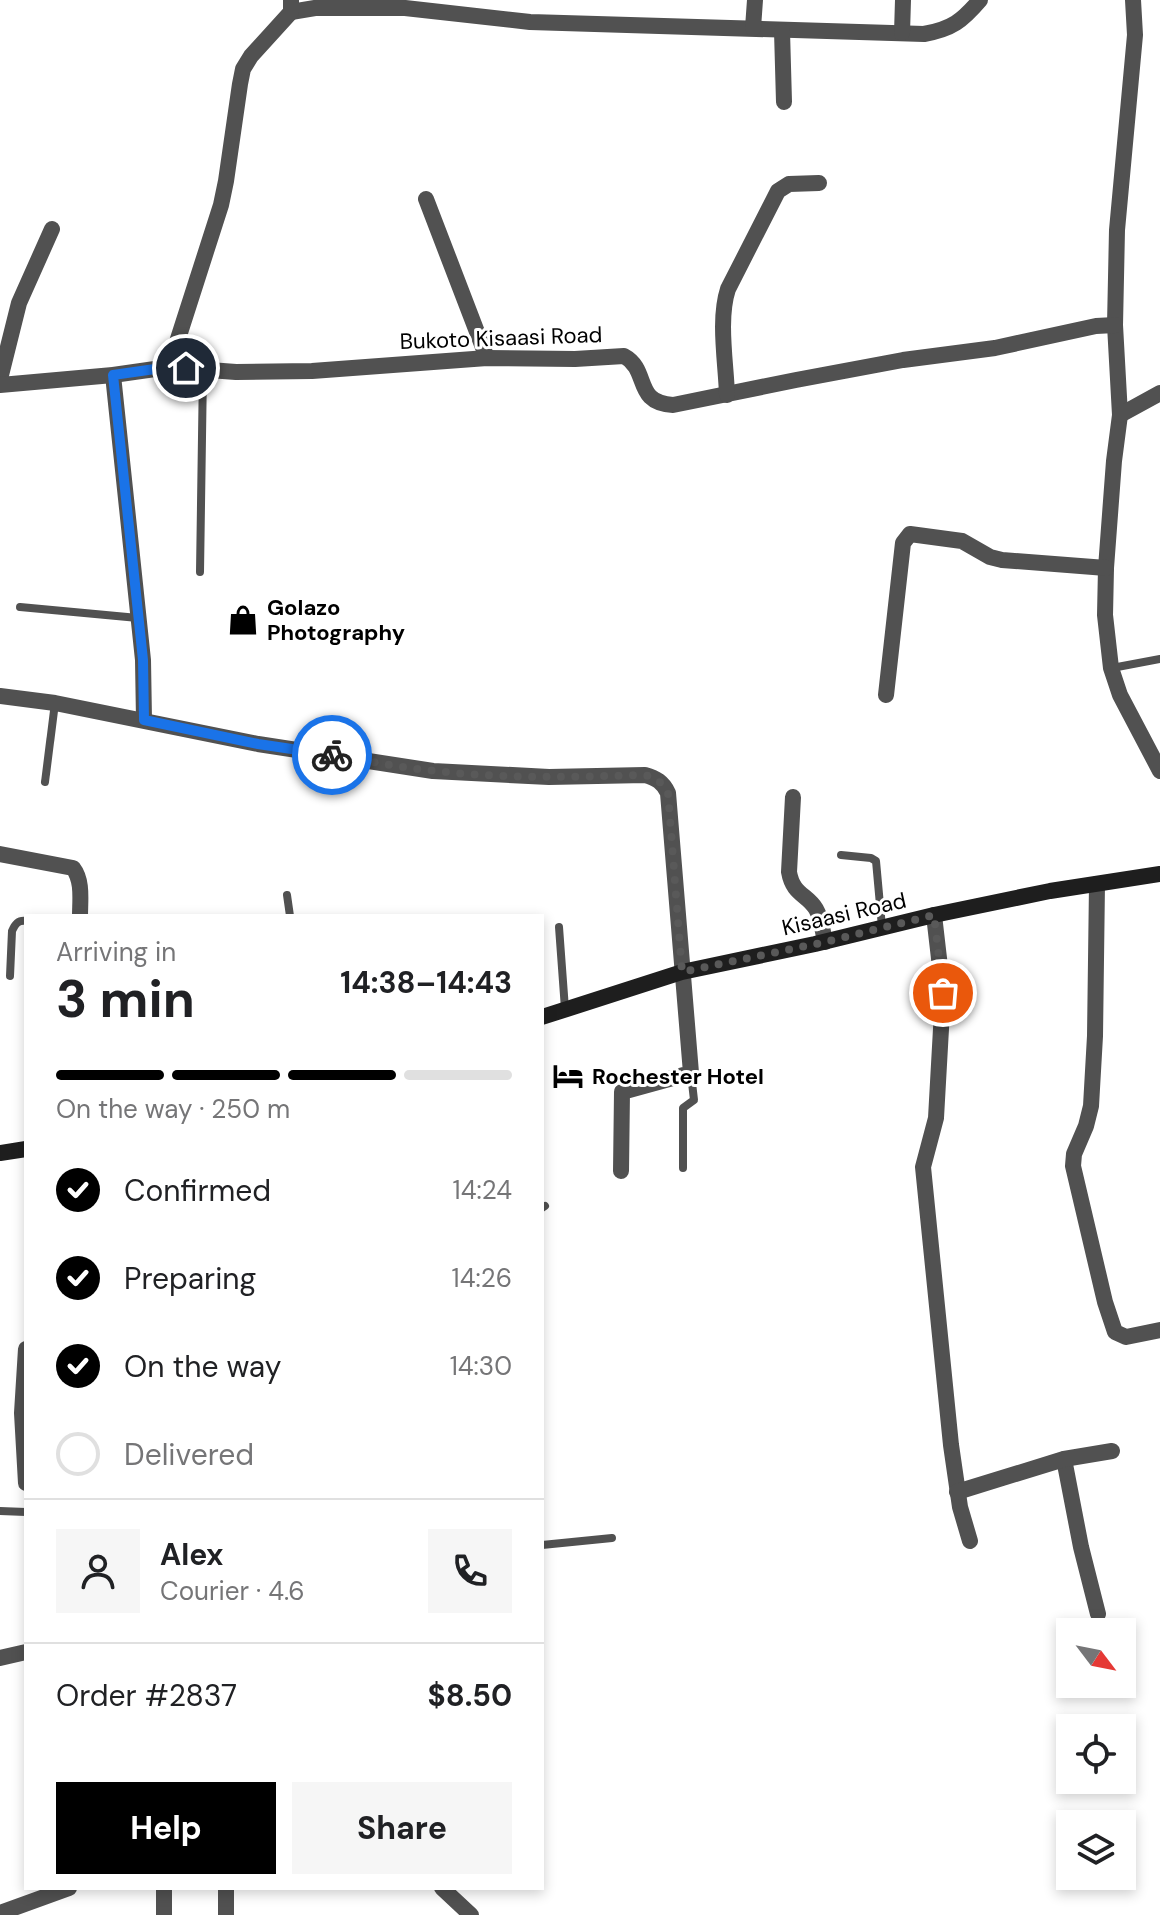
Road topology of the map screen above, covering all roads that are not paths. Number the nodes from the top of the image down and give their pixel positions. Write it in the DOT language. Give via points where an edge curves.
graph roads {
  1 [pos="755,0"];
  2 [pos="903,0"];
  3 [pos="980,0"];
  4 [pos="1133,0"];
  5 [pos="291,6"];
  6 [pos="753,28"];
  7 [pos="782,31"];
  8 [pos="902,33"];
  9 [pos="784,102"];
  10 [pos="819,183"];
  11 [pos="426,199"];
  12 [pos="52,229"];
  13 [pos="1115,325"];
  14 [pos="487,358"];
  15 [pos="169,367"];
  16 [pos="203,370"];
  17 [pos="113,375"];
  18 [pos="0,382"];
  19 [pos="1160,393"];
  20 [pos="727,395"];
  21 [pos="1120,415"];
  22 [pos="1106,568"];
  23 [pos="200,572"];
  24 [pos="20,607"];
  25 [pos="139,618"];
  26 [pos="1160,659"];
  27 [pos="1111,668"];
  28 [pos="886,695"];
  29 [pos="0,696"];
  30 [pos="55,703"];
  31 [pos="144,720"];
  32 [pos="1160,771"];
  33 [pos="45,782"];
  34 [pos="793,797"];
  35 [pos="0,854"];
  36 [pos="841,855"];
  37 [pos="1160,874"];
  38 [pos="1097,884"];
  39 [pos="287,895"];
  40 [pos="80,914"];
  41 [pos="290,914"];
  42 [pos="934,915"];
  43 [pos="24,921"];
  44 [pos="559,927"];
  45 [pos="882,928"];
  46 [pos="825,942"];
  47 [pos="682,972"];
  48 [pos="10,976"];
  49 [pos="565,1009"];
  50 [pos="544,1016"];
  51 [pos="691,1073"];
  52 [pos="24,1149"];
  53 [pos="0,1153"];
  54 [pos="683,1168"];
  55 [pos="621,1171"];
  56 [pos="1160,1330"];
  57 [pos="24,1381"];
  58 [pos="24,1448"];
  59 [pos="1112,1451"];
  60 [pos="1064,1459"];
  61 [pos="957,1492"];
  62 [pos="0,1511"];
  63 [pos="24,1512"];
  64 [pos="612,1538"];
  65 [pos="970,1541"];
  66 [pos="544,1545"];
  67 [pos="1098,1614"];
  68 [pos="24,1652"];
  69 [pos="0,1658"];
  70 [pos="63,1890"];
  71 [pos="164,1890"];
  72 [pos="226,1890"];
  73 [pos="444,1890"];
  74 [pos="0,1913"];
  75 [pos="164,1915"];
  76 [pos="226,1915"];
  77 [pos="471,1915"];
  1 -- 6 [label="street"];
  2 -- 8 [label="street"];
  3 -- 8 [label="street" via="942,31"];
  4 -- 13 [label="street"];
  5 -- 6 [label="street" via="405,8 530,22"];
  5 -- 15 [label="street" via="243,69 221,205"];
  6 -- 7 [label="street"];
  7 -- 8 [label="street"];
  7 -- 9 [label="street"];
  10 -- 20 [label="street" via="789,184 778,191 728,289"];
  11 -- 14 [label="street"];
  12 -- 18 [label="street" via="19,303"];
  13 -- 20 [label="street, Bukoto Kisaasi Road"];
  13 -- 21 [label="street"];
  14 -- 16 [label="street, Bukoto Kisaasi Road" via="312,371"];
  14 -- 20 [label="street, Bukoto Kisaasi Road" via="624,356 636,366 646,394 664,405"];
  15 -- 16 [label="street, Bukoto Kisaasi Road"];
  15 -- 17 [label="street, Bukoto Kisaasi Road"];
  16 -- 23 [label="lane"];
  17 -- 18 [label="street, Bukoto Kisaasi Road"];
  17 -- 25 [label="street"];
  19 -- 21 [label="street"];
  21 -- 22 [label="street"];
  22 -- 27 [label="street"];
  22 -- 28 [label="street" via="1002,560 962,541 910,534 903,543"];
  24 -- 25 [label="lane"];
  25 -- 31 [label="street"];
  26 -- 27 [label="lane"];
  27 -- 32 [label="street"];
  29 -- 30 [label="street"];
  30 -- 31 [label="street"];
  30 -- 33 [label="lane"];
  31 -- 47 [label="street" via="433,771 653,777 668,793"];
  34 -- 46 [label="street" via="790,879 816,909"];
  35 -- 40 [label="street" via="73,868 79,880"];
  36 -- 45 [label="lane" via="876,861"];
  37 -- 38 [label="main road, Kisaasi Road"];
  38 -- 42 [label="main road, Kisaasi Road"];
  38 -- 56 [label="street" via="1091,1106 1073,1166 1111,1325 1126,1337"];
  39 -- 41 [label="lane"];
  42 -- 45 [label="main road, Kisaasi Road"];
  42 -- 61 [label="street" via="943,993 936,1118 923,1167"];
  43 -- 48 [label="lane" via="12,931"];
  44 -- 49 [label="lane"];
  45 -- 46 [label="main road, Kisaasi Road"];
  46 -- 47 [label="main road, Kisaasi Road"];
  47 -- 49 [label="main road, Kisaasi Road"];
  47 -- 51 [label="street"];
  49 -- 50 [label="main road, Kisaasi Road"];
  51 -- 54 [label="lane" via="694,1100 683,1108"];
  51 -- 55 [label="street" via="622,1092"];
  52 -- 53 [label="main road"];
  57 -- 58 [label="street"];
  59 -- 60 [label="street"];
  60 -- 61 [label="street"];
  60 -- 67 [label="street"];
  61 -- 65 [label="street"];
  62 -- 63 [label="lane"];
  64 -- 66 [label="lane"];
  68 -- 69 [label="street"];
  70 -- 74 [label="street"];
  71 -- 75 [label="street"];
  72 -- 76 [label="street"];
  73 -- 77 [label="street"];
}
